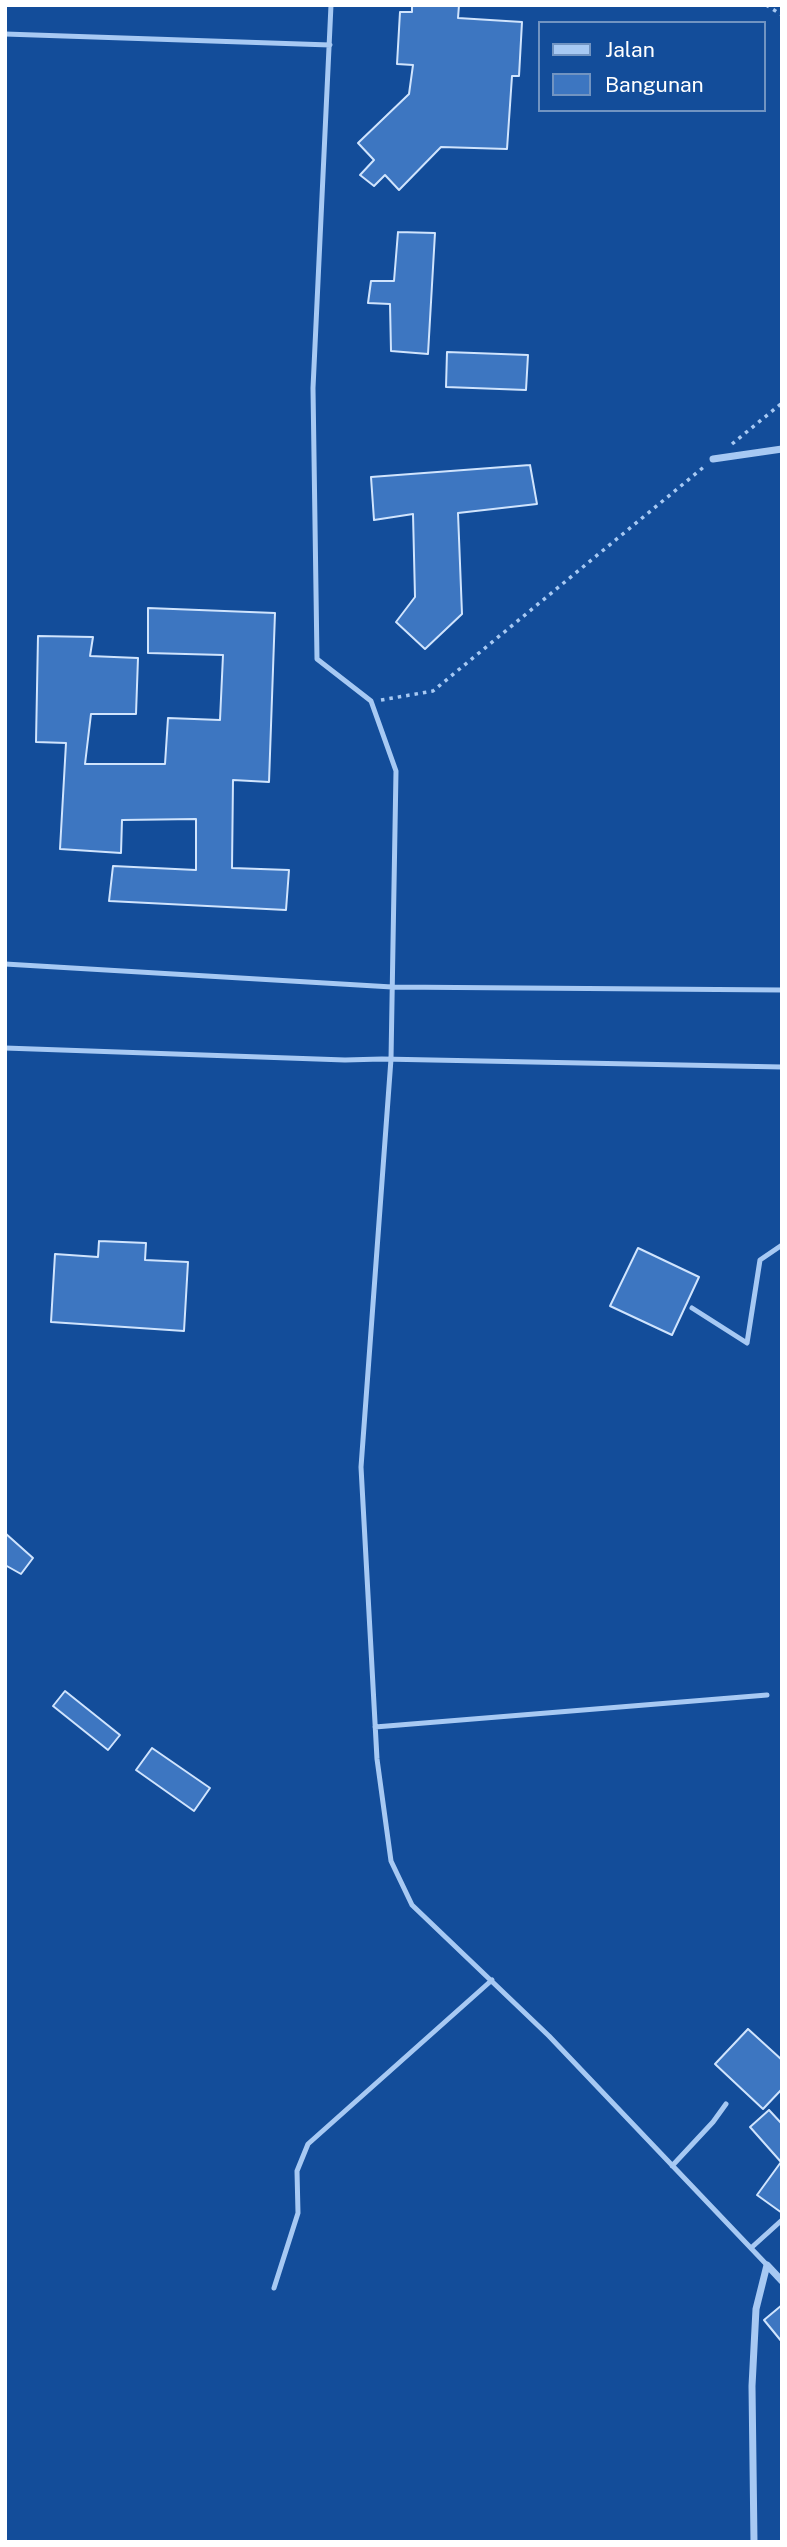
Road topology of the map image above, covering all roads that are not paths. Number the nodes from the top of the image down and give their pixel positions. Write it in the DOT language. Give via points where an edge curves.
graph roads {
  1 [pos="331,5"];
  2 [pos="5,34"];
  3 [pos="330,45"];
  4 [pos="782,449"];
  5 [pos="713,459"];
  6 [pos="5,964"];
  7 [pos="392,987"];
  8 [pos="782,990"];
  9 [pos="5,1048"];
  10 [pos="391,1059"];
  11 [pos="782,1067"];
  12 [pos="782,1245"];
  13 [pos="692,1308"];
  14 [pos="766,1695"];
  15 [pos="375,1727"];
  16 [pos="492,1980"];
  17 [pos="726,2104"];
  18 [pos="672,2166"];
  19 [pos="782,2220"];
  20 [pos="751,2248"];
  21 [pos="766,2265"];
  22 [pos="782,2281"];
  23 [pos="274,2288"];
  24 [pos="754,2542"];
  1 -- 3 [label="lane"];
  2 -- 3 [label="lane"];
  3 -- 7 [label="lane" via="313,388 317,659 370,701 397,771"];
  4 -- 5 [label="street"];
  6 -- 7 [label="lane"];
  7 -- 8 [label="lane"];
  7 -- 10 [label="lane"];
  9 -- 10 [label="lane"];
  10 -- 11 [label="lane"];
  10 -- 15 [label="lane" via="361,1467"];
  12 -- 13 [label="lane" via="760,1260 747,1343"];
  14 -- 15 [label="lane"];
  15 -- 16 [label="lane" via="391,1861 412,1905"];
  16 -- 18 [label="lane"];
  16 -- 23 [label="lane" via="308,2144 297,2171 298,2213"];
  17 -- 18 [label="lane"];
  18 -- 20 [label="lane"];
  19 -- 20 [label="lane"];
  20 -- 21 [label="lane"];
  21 -- 22 [label="street"];
  21 -- 24 [label="street" via="753,2351"];
}
